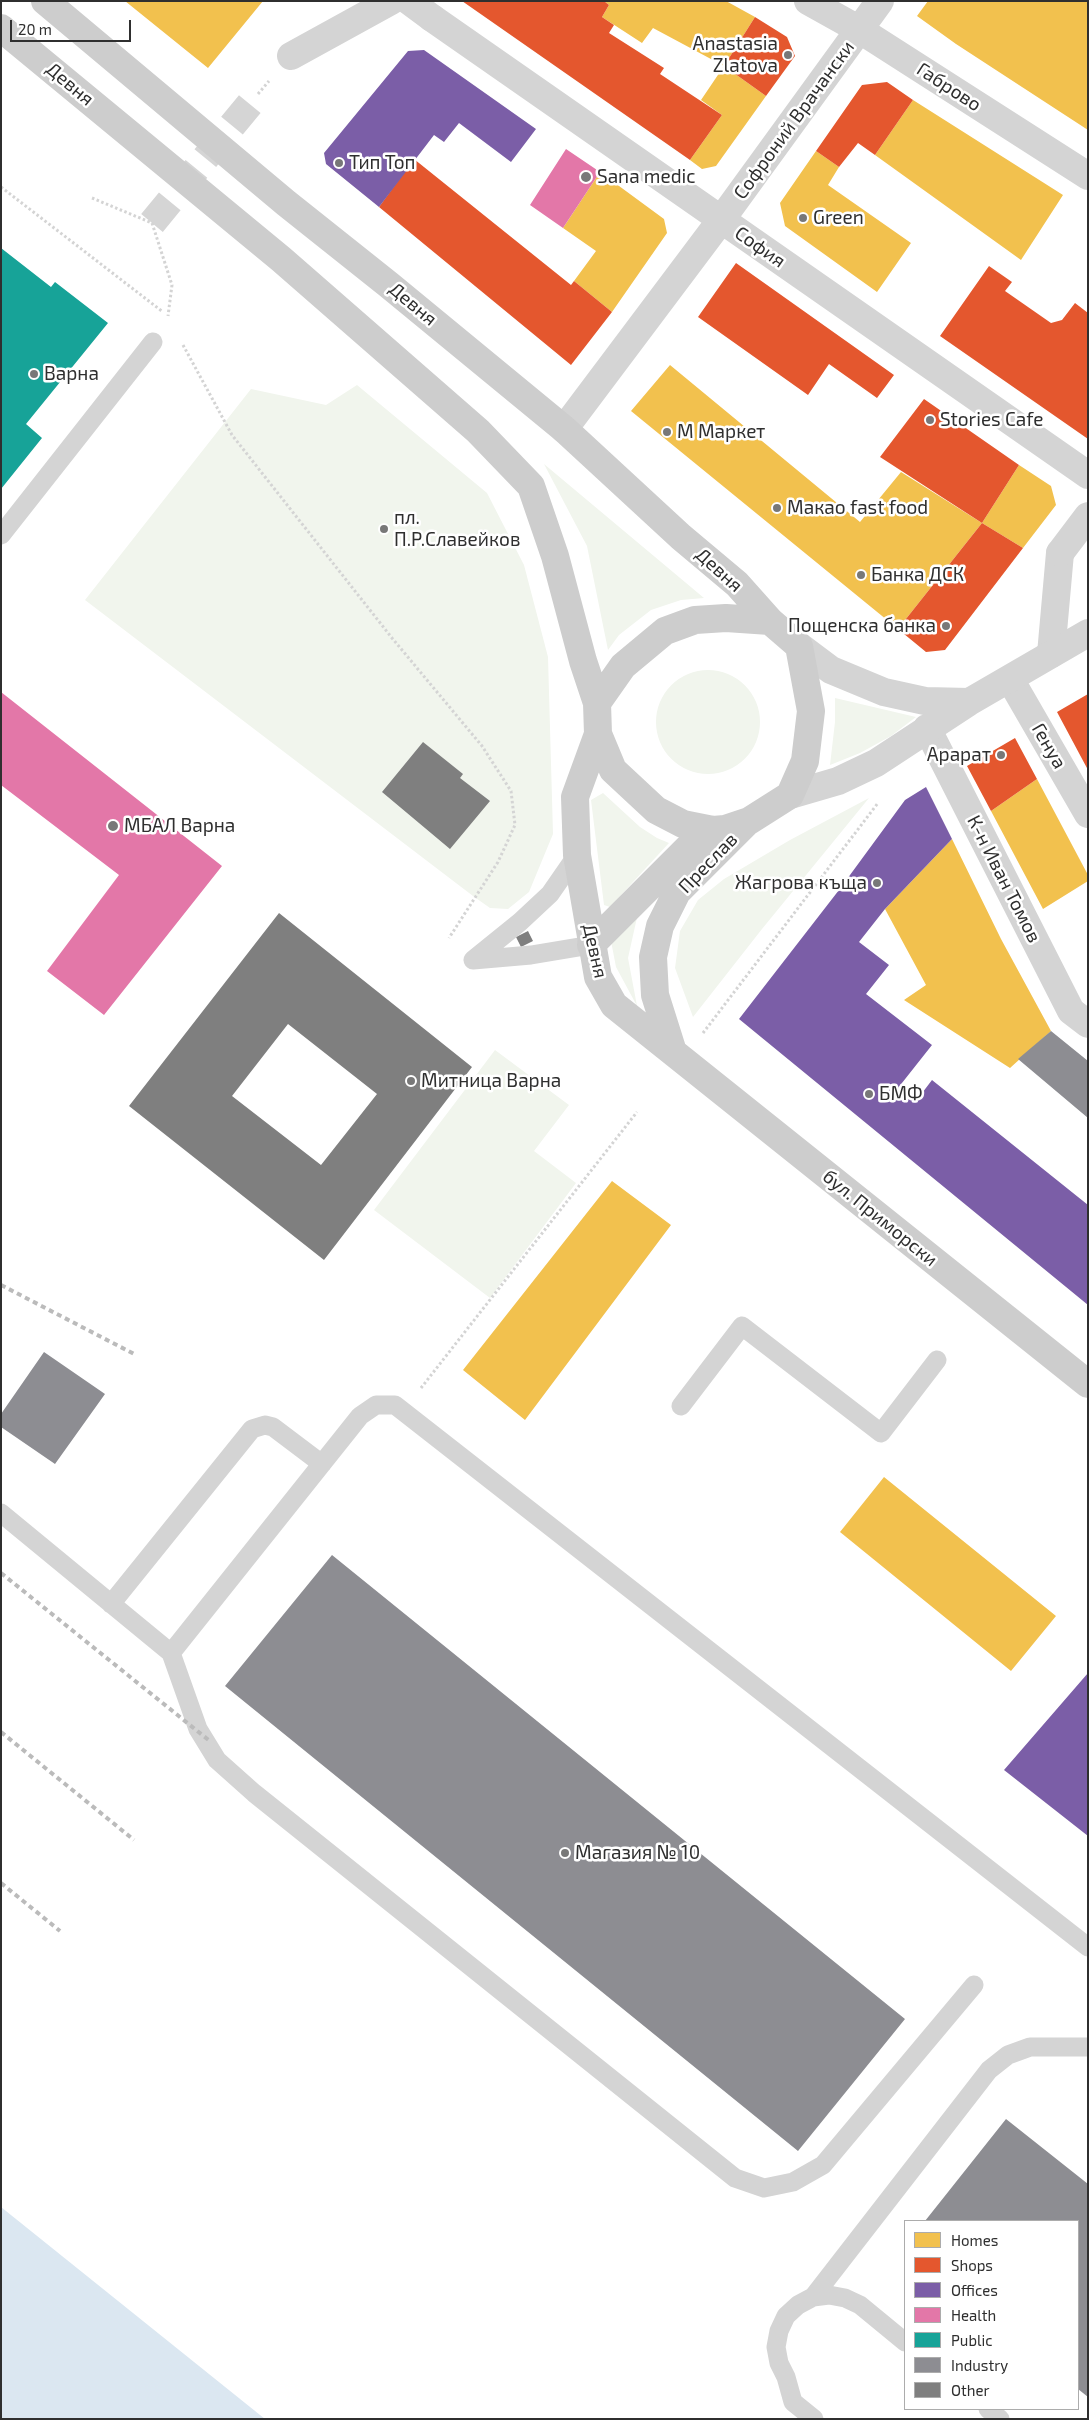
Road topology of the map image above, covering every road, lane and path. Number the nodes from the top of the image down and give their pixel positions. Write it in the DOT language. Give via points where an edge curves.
graph roads {
  1 [pos="45,1"];
  2 [pos="391,1"];
  3 [pos="409,1"];
  4 [pos="808,1"];
  5 [pos="880,1"];
  6 [pos="1,28"];
  7 [pos="860,30"];
  8 [pos="291,56"];
  9 [pos="1088,176"];
  10 [pos="1,187"];
  11 [pos="92,198"];
  12 [pos="721,220"];
  13 [pos="168,316"];
  14 [pos="172,325"];
  15 [pos="152,342"];
  16 [pos="182,342"];
  17 [pos="564,430"];
  18 [pos="1088,475"];
  19 [pos="1088,516"];
  20 [pos="1,535"];
  21 [pos="770,621"];
  22 [pos="1088,633"];
  23 [pos="799,646"];
  24 [pos="1051,654"];
  25 [pos="1010,679"];
  26 [pos="969,702"];
  27 [pos="597,703"];
  28 [pos="927,728"];
  29 [pos="598,734"];
  30 [pos="790,795"];
  31 [pos="883,800"];
  32 [pos="1088,814"];
  33 [pos="749,821"];
  34 [pos="713,830"];
  35 [pos="577,855"];
  36 [pos="448,940"];
  37 [pos="592,945"];
  38 [pos="1088,1024"];
  39 [pos="678,1056"];
  40 [pos="637,1112"];
  41 [pos="937,1360"];
  42 [pos="1088,1384"];
  43 [pos="681,1406"];
  44 [pos="404,1410"];
  45 [pos="322,1464"];
  46 [pos="1,1513"];
  47 [pos="112,1604"];
  48 [pos="171,1653"];
  49 [pos="1088,1947"];
  50 [pos="974,1986"];
  51 [pos="1088,2047"];
  52 [pos="813,2297"];
  53 [pos="904,2341"];
  54 [pos="989,2410"];
  55 [pos="814,2419"];
  56 [pos="1000,2419"];
  1 -- 17 [label="main road, Девня"];
  2 -- 8 [label="street"];
  3 -- 12 [label="street, София"];
  4 -- 7 [label="street, Габрово"];
  5 -- 7 [label="street, Софроний Врачански"];
  6 -- 27 [label="main road, Девня" via="295,272 478,431 531,486 555,556"];
  7 -- 9 [label="street, Габрово"];
  7 -- 12 [label="street, Софроний Врачански"];
  10 -- 13 [label="path"];
  11 -- 13 [label="path" via="152,223 172,285"];
  12 -- 17 [label="street, Софроний Врачански"];
  12 -- 18 [label="street, София"];
  13 -- 14 [label="path"];
  15 -- 20 [label="lane"];
  16 -- 36 [label="path" via="232,435 482,746 511,791 515,825 498,862"];
  17 -- 21 [label="main road, Девня" via="737,584"];
  19 -- 24 [label="street" via="1060,553"];
  21 -- 23 [label="main road, Девня"];
  21 -- 27 [label="main road, Девня" via="695,620 665,631 623,666"];
  22 -- 24 [label="street"];
  23 -- 26 [label="street, Девня" via="831,670 884,692 925,701"];
  23 -- 30 [label="main road" via="811,711 805,761"];
  24 -- 25 [label="street"];
  25 -- 26 [label="street"];
  25 -- 32 [label="street, Генуа"];
  26 -- 28 [label="street"];
  27 -- 29 [label="main road, Девня"];
  28 -- 30 [label="street" via="876,763 838,781"];
  28 -- 38 [label="street, К-н Иван Томов" via="1071,1011"];
  29 -- 34 [label="main road, Девня" via="613,770 656,810 684,824"];
  29 -- 35 [label="main road, Девня" via="575,797"];
  30 -- 33 [label="main road, Девня"];
  31 -- 39 [label="path"];
  33 -- 34 [label="main road, Девня"];
  33 -- 39 [label="main road, Преслав" via="677,892 660,926 653,957 655,995"];
  34 -- 37 [label="main road" via="688,848"];
  35 -- 37 [label="main road, Девня"];
  35 -- 37 [label="lane" via="550,894 473,960 531,956"];
  37 -- 39 [label="main road, Девня" via="598,977 614,1005"];
  39 -- 42 [label="main road, бул. Приморски"];
  40 -- 44 [label="path"];
  41 -- 43 [label="lane" via="880,1433 742,1326"];
  44 -- 45 [label="lane" via="385,1404 367,1409"];
  44 -- 49 [label="lane"];
  45 -- 47 [label="lane" via="273,1427 265,1425 252,1429"];
  45 -- 48 [label="lane"];
  46 -- 47 [label="lane"];
  47 -- 48 [label="lane"];
  48 -- 50 [label="lane" via="198,1729 217,1760 735,2178 764,2188 793,2182 824,2165"];
  51 -- 52 [label="lane" via="1030,2047 1008,2055 988,2070"];
  52 -- 53 [label="lane" via="845,2298"];
  52 -- 55 [label="lane" via="798,2304 786,2316 776,2347 778,2363 786,2377 792,2402"];
  54 -- 56 [label="lane"];
}
